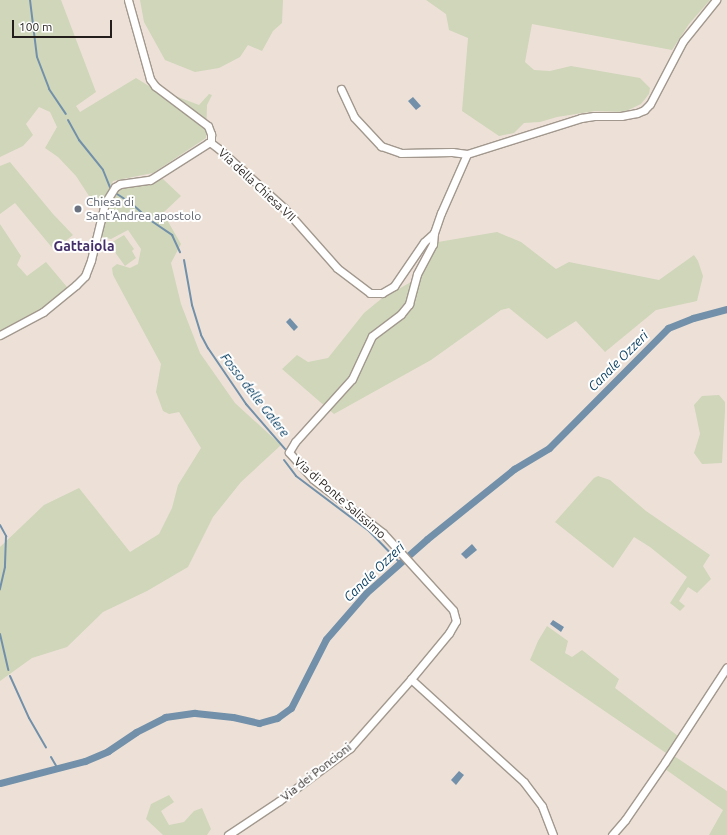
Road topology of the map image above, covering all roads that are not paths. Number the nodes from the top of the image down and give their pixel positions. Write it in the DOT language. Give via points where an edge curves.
graph roads {
  1 [pos="128,0"];
  2 [pos="716,0"];
  3 [pos="341,89"];
  4 [pos="211,143"];
  5 [pos="467,154"];
  6 [pos="434,233"];
  7 [pos="0,335"];
  8 [pos="727,667"];
  9 [pos="411,679"];
  10 [pos="228,835"];
  11 [pos="553,835"];
  12 [pos="612,835"];
  1 -- 4 [label="street" via="150,79 155,86 208,126"];
  2 -- 5 [label="street" via="683,41 650,104 644,110 621,116 581,118"];
  3 -- 5 [label="street" via="354,117 382,146 401,153"];
  4 -- 6 [label="street, Via della Chiesa VII" via="284,208 337,268 370,293 382,293 394,286 424,242"];
  4 -- 7 [label="street, Via della Chiesa VII" via="150,180 115,187 105,203 92,260 85,276 43,312"];
  5 -- 6 [label="street"];
  6 -- 9 [label="street, Via di Ponte Salissimo" via="433,244 418,274 409,304 372,336 352,379 289,452 313,479 382,533 453,610 456,621"];
  8 -- 12 [label="street" via="665,762"];
  9 -- 10 [label="street, Via dei Poncioni" via="350,748"];
  9 -- 11 [label="street" via="524,782 542,806"];
}
